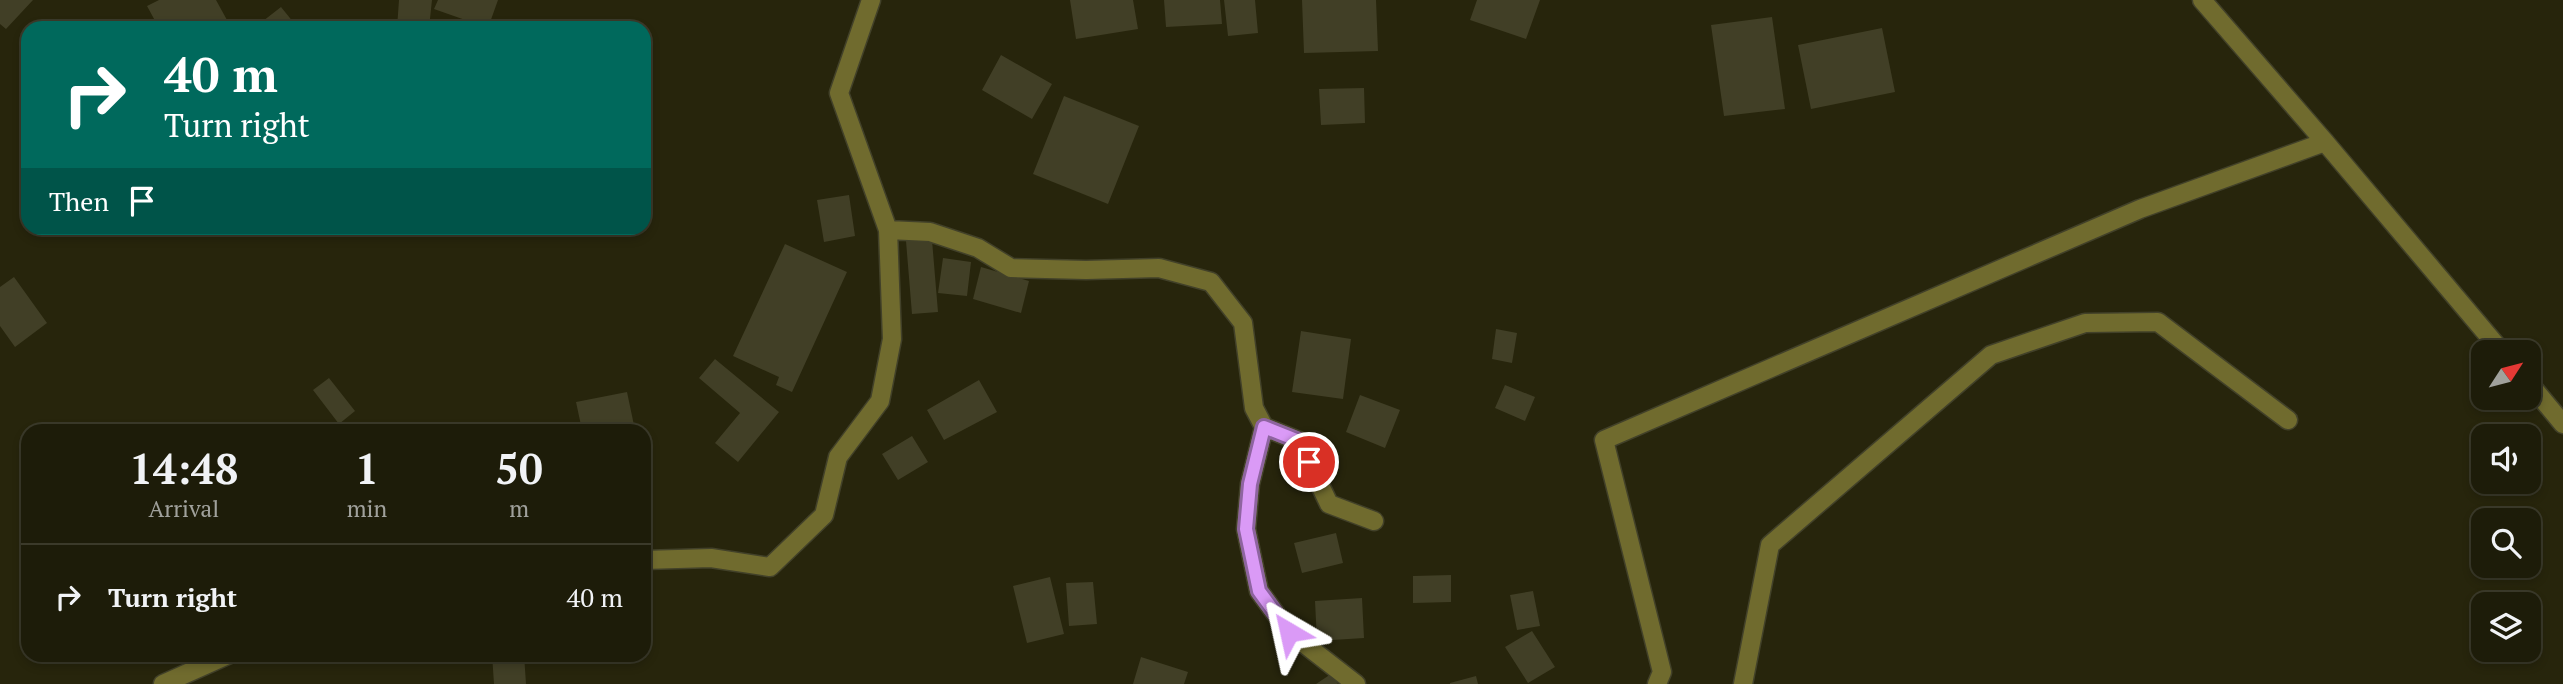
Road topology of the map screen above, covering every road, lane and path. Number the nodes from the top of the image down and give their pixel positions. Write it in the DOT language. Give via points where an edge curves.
graph roads {
  1 [pos="871,0"];
  2 [pos="2202,0"];
  3 [pos="2325,142"];
  4 [pos="888,230"];
  5 [pos="2492,340"];
  6 [pos="2541,397"];
  7 [pos="2288,420"];
  8 [pos="2563,424"];
  9 [pos="1264,427"];
  10 [pos="1374,521"];
  11 [pos="651,560"];
  12 [pos="212,662"];
  13 [pos="163,684"];
  14 [pos="1356,684"];
  15 [pos="1657,684"];
  16 [pos="1743,684"];
  1 -- 4 [label="street" via="839,93"];
  2 -- 3 [label="street"];
  3 -- 5 [label="street"];
  3 -- 15 [label="street" via="2140,209 1604,440 1662,672"];
  4 -- 9 [label="street" via="930,232 978,248 1011,268 1158,268 1211,282 1243,323 1254,408"];
  4 -- 11 [label="street" via="892,339 880,401 838,457 824,515 770,567 710,558"];
  6 -- 8 [label="street"];
  7 -- 16 [label="street" via="2158,321 2085,323 1991,355 1770,545"];
  9 -- 10 [label="street" via="1299,441 1329,504"];
  9 -- 14 [label="street" via="1250,484 1246,529 1259,591 1289,632"];
  12 -- 13 [label="street"];
}
